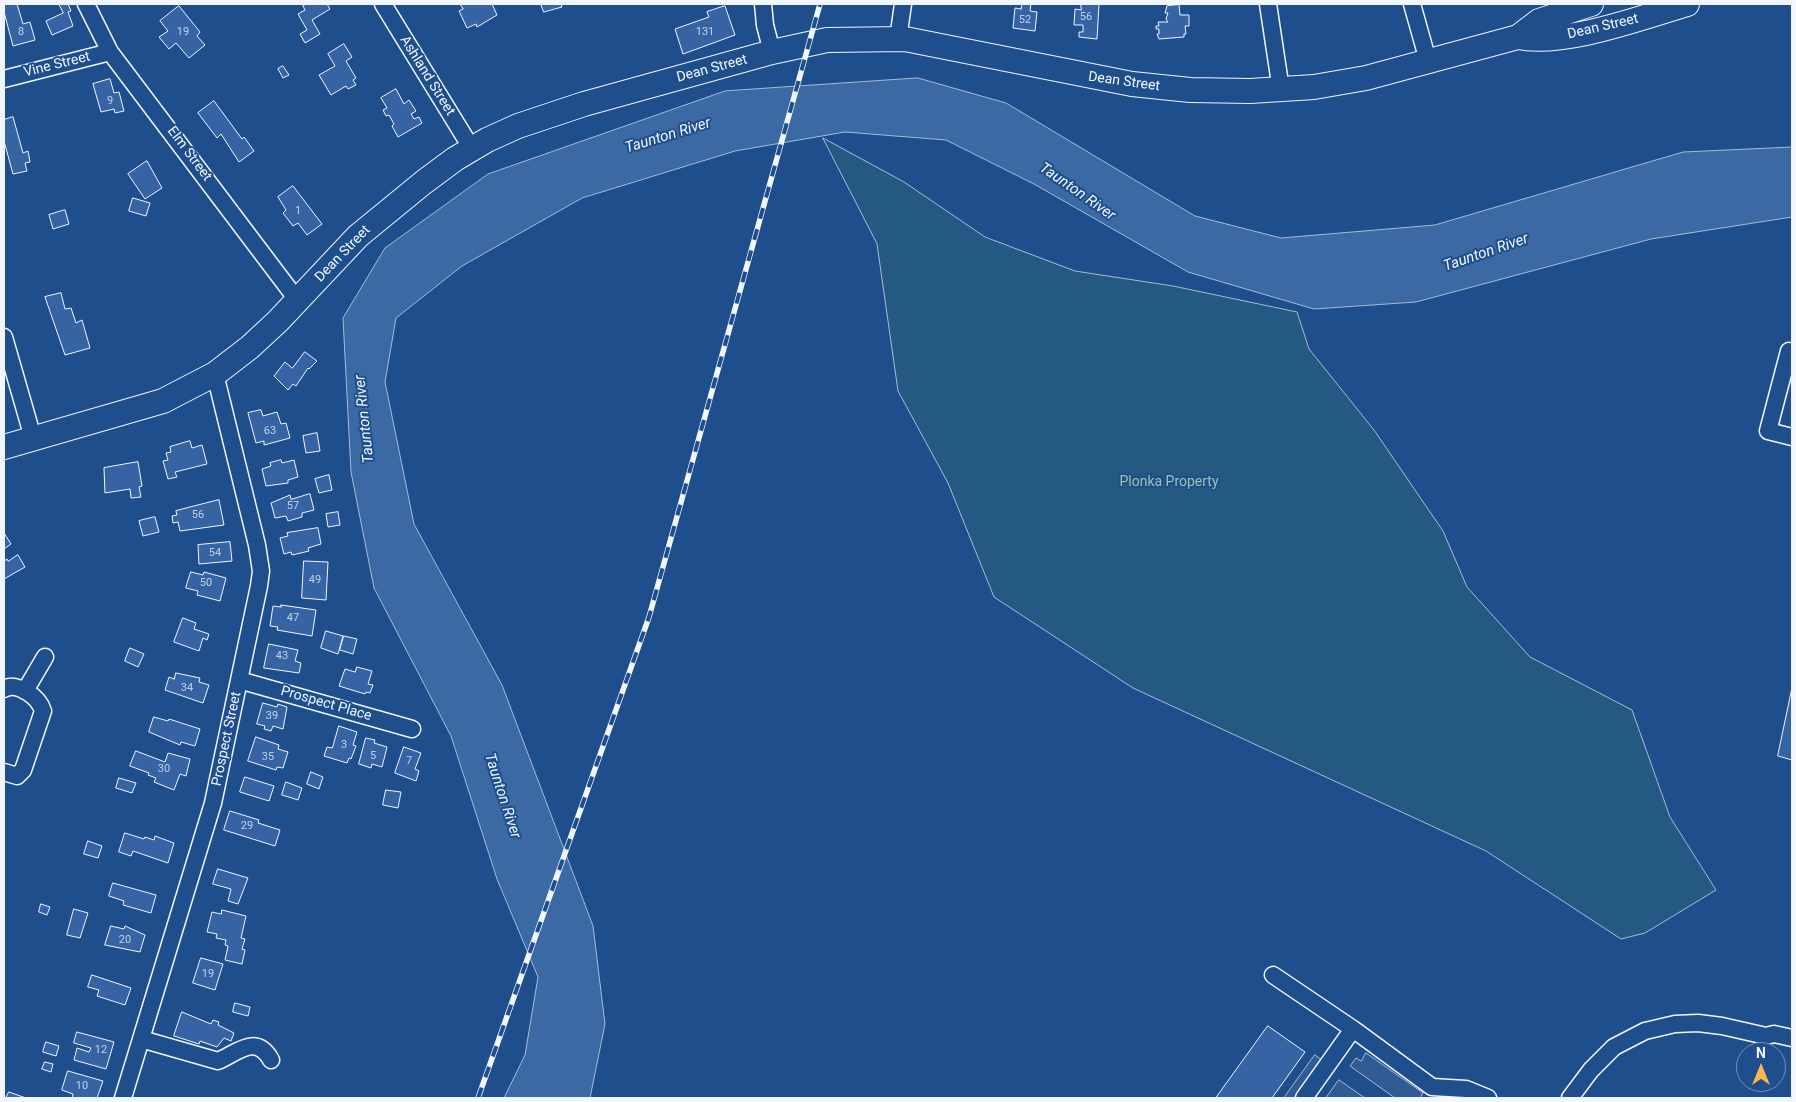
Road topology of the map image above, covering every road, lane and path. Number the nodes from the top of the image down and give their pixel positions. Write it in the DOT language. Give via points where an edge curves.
graph roads {
  1 [pos="86,4"];
  2 [pos="383,4"];
  3 [pos="763,4"];
  4 [pos="903,4"];
  5 [pos="1268,4"];
  6 [pos="1412,4"];
  7 [pos="1591,4"];
  8 [pos="1687,4"];
  9 [pos="1518,36"];
  10 [pos="898,39"];
  11 [pos="110,52"];
  12 [pos="772,52"];
  13 [pos="1428,61"];
  14 [pos="4,79"];
  15 [pos="1282,90"];
  16 [pos="472,149"];
  17 [pos="298,301"];
  18 [pos="4,337"];
  19 [pos="1792,352"];
  20 [pos="215,374"];
  21 [pos="1785,393"];
  22 [pos="1792,437"];
  23 [pos="33,438"];
  24 [pos="4,447"];
  25 [pos="45,657"];
  26 [pos="240,680"];
  27 [pos="4,689"];
  28 [pos="25,691"];
  29 [pos="412,729"];
  30 [pos="4,772"];
  31 [pos="1273,974"];
  32 [pos="1353,1029"];
  33 [pos="1766,1036"];
  34 [pos="1792,1038"];
  35 [pos="141,1039"];
  36 [pos="1792,1048"];
  37 [pos="271,1060"];
  38 [pos="1445,1094"];
  39 [pos="123,1098"];
  40 [pos="1304,1098"];
  41 [pos="1488,1098"];
  42 [pos="1570,1098"];
  1 -- 11 [label="street, Elm Street"];
  2 -- 16 [label="street, Ashland Street"];
  3 -- 12 [label="street"];
  4 -- 10 [label="street"];
  5 -- 15 [label="street"];
  6 -- 13 [label="street"];
  7 -- 9 [label="highway, Dean Street" via="1540,21"];
  8 -- 9 [label="highway, Dean Street" via="1567,36 1541,39"];
  9 -- 13 [label="highway, Dean Street"];
  10 -- 12 [label="highway, Dean Street" via="827,40"];
  10 -- 15 [label="highway, Dean Street" via="1132,84 1210,91"];
  11 -- 14 [label="street, Vine Street"];
  11 -- 17 [label="street, Elm Street"];
  12 -- 16 [label="highway, Dean Street" via="584,104 518,126"];
  13 -- 15 [label="highway, Dean Street" via="1366,78"];
  16 -- 17 [label="highway, Dean Street" via="424,182 358,236"];
  17 -- 20 [label="highway, Dean Street" via="250,347"];
  18 -- 23 [label="street"];
  19 -- 21 [label="street" via="1789,351"];
  20 -- 23 [label="highway, Dean Street" via="156,404"];
  20 -- 26 [label="street, Prospect Street" via="261,571"];
  21 -- 22 [label="street" via="1768,431"];
  23 -- 24 [label="highway, Dean Street"];
  25 -- 28 [label="street"];
  26 -- 29 [label="street, Prospect Place"];
  26 -- 35 [label="street, Prospect Street" via="213,803"];
  27 -- 28 [label="street" via="13,687"];
  28 -- 30 [label="street" via="41,704 43,711 23,770 17,776"];
  31 -- 32 [label="street"];
  32 -- 38 [label="street"];
  32 -- 40 [label="street"];
  33 -- 34 [label="street" via="1774,1034"];
  33 -- 36 [label="street" via="1772,1043"];
  33 -- 42 [label="street" via="1698,1023 1645,1031 1614,1047"];
  35 -- 37 [label="street" via="218,1061 246,1046 255,1046 268,1054"];
  35 -- 39 [label="street, Prospect Street"];
  38 -- 41 [label="street" via="1472,1090"];
}
